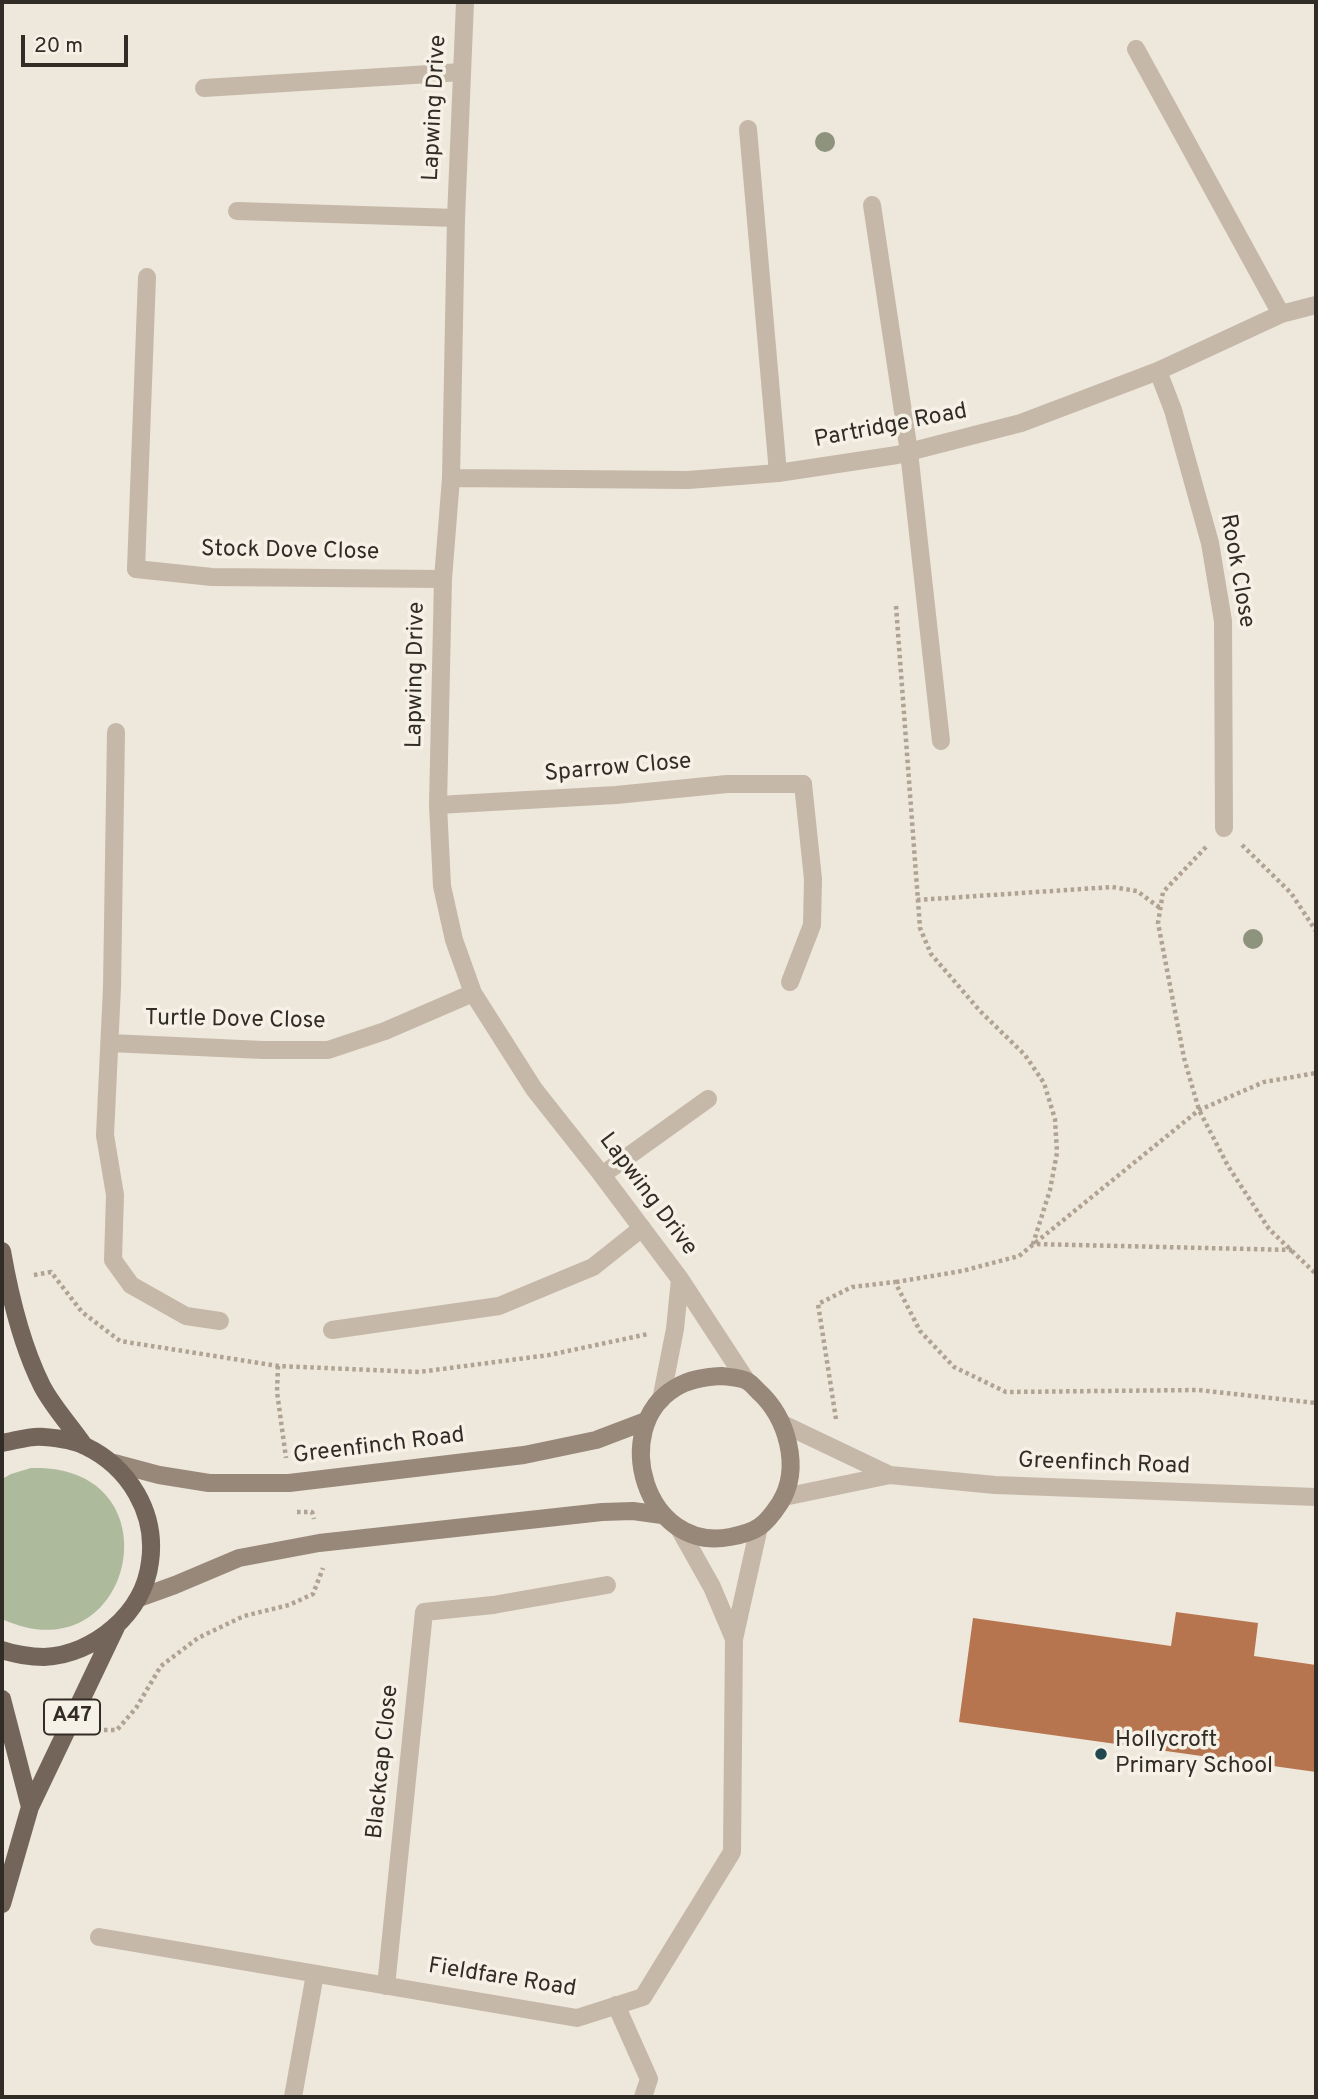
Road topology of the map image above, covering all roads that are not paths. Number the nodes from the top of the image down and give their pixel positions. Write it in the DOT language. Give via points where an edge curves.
graph roads {
  1 [pos="465,2"];
  2 [pos="1136,49"];
  3 [pos="463,72"];
  4 [pos="204,88"];
  5 [pos="748,129"];
  6 [pos="872,205"];
  7 [pos="237,211"];
  8 [pos="456,218"];
  9 [pos="147,277"];
  10 [pos="1316,305"];
  11 [pos="1281,314"];
  12 [pos="1158,371"];
  13 [pos="909,452"];
  14 [pos="778,473"];
  15 [pos="451,478"];
  16 [pos="443,579"];
  17 [pos="116,732"];
  18 [pos="941,741"];
  19 [pos="438,805"];
  20 [pos="1224,828"];
  21 [pos="790,982"];
  22 [pos="473,993"];
  23 [pos="110,1043"];
  24 [pos="708,1099"];
  25 [pos="602,1175"];
  26 [pos="642,1228"];
  27 [pos="2,1251"];
  28 [pos="680,1279"];
  29 [pos="220,1321"];
  30 [pos="332,1330"];
  31 [pos="746,1380"];
  32 [pos="661,1400"];
  33 [pos="646,1421"];
  34 [pos="783,1424"];
  35 [pos="2,1443"];
  36 [pos="83,1444"];
  37 [pos="114,1463"];
  38 [pos="890,1475"];
  39 [pos="783,1497"];
  40 [pos="1316,1497"];
  41 [pos="662,1515"];
  42 [pos="759,1528"];
  43 [pos="680,1530"];
  44 [pos="607,1585"];
  45 [pos="139,1598"];
  46 [pos="117,1627"];
  47 [pos="734,1639"];
  48 [pos="2,1650"];
  49 [pos="2,1699"];
  50 [pos="30,1807"];
  51 [pos="2,1904"];
  52 [pos="99,1937"];
  53 [pos="315,1974"];
  54 [pos="386,1986"];
  55 [pos="616,2006"];
  56 [pos="293,2097"];
  57 [pos="643,2097"];
  1 -- 3 [label="street, Lapwing Drive"];
  2 -- 11 [label="street"];
  3 -- 4 [label="street"];
  3 -- 8 [label="street, Lapwing Drive"];
  5 -- 14 [label="street"];
  6 -- 13 [label="street"];
  7 -- 8 [label="street"];
  8 -- 15 [label="street, Lapwing Drive"];
  9 -- 16 [label="street, Stock Dove Close" via="136,569 212,577"];
  10 -- 11 [label="street, Partridge Road"];
  11 -- 12 [label="street, Partridge Road"];
  12 -- 13 [label="street, Partridge Road" via="1021,423"];
  12 -- 20 [label="street, Rook Close" via="1210,543 1223,621"];
  13 -- 14 [label="street, Partridge Road"];
  13 -- 18 [label="street"];
  14 -- 15 [label="street, Partridge Road" via="688,480"];
  15 -- 16 [label="street, Lapwing Drive"];
  16 -- 19 [label="street, Lapwing Drive"];
  17 -- 23 [label="street, Turtle Dove Close"];
  19 -- 21 [label="street, Sparrow Close" via="727,784 803,784 813,879 812,925"];
  19 -- 22 [label="street, Lapwing Drive" via="442,886 454,940"];
  22 -- 23 [label="street, Turtle Dove Close" via="328,1050"];
  22 -- 25 [label="street, Lapwing Drive" via="534,1089"];
  23 -- 29 [label="street, Turtle Dove Close" via="105,1135 115,1195 113,1260 131,1285 186,1316"];
  24 -- 25 [label="street"];
  25 -- 26 [label="street, Lapwing Drive"];
  26 -- 28 [label="street, Lapwing Drive"];
  26 -- 30 [label="street" via="593,1267 499,1306"];
  27 -- 36 [label="main road" via="21,1336 43,1388"];
  28 -- 31 [label="street, Lapwing Drive"];
  28 -- 32 [label="street, Lapwing Drive"];
  31 -- 32 [label="street" via="698,1378 674,1388"];
  31 -- 34 [label="street" via="768,1400"];
  32 -- 33 [label="street"];
  33 -- 37 [label="street, Greenfinch Road" via="596,1440 524,1455 289,1483 209,1483"];
  33 -- 41 [label="street" via="640,1444 643,1469 648,1493"];
  34 -- 38 [label="street, Greenfinch Road"];
  34 -- 39 [label="street" via="790,1462"];
  35 -- 36 [label="main road" via="41,1436"];
  36 -- 37 [label="main road"];
  37 -- 45 [label="main road" via="137,1492 150,1526 150,1563"];
  38 -- 39 [label="street, Greenfinch Road"];
  38 -- 40 [label="street, Greenfinch Road" via="995,1485"];
  39 -- 42 [label="street" via="769,1521"];
  41 -- 43 [label="street"];
  41 -- 45 [label="street" via="602,1512 319,1543 239,1558"];
  42 -- 43 [label="street" via="720,1539"];
  42 -- 47 [label="street, Fieldfare Road"];
  43 -- 47 [label="street, Fieldfare Road"];
  44 -- 54 [label="street, Blackcap Close" via="424,1612"];
  45 -- 46 [label="main road"];
  46 -- 48 [label="main road" via="83,1649 43,1657"];
  46 -- 50 [label="main road, A47"];
  47 -- 55 [label="street, Fieldfare Road" via="732,1852 643,1997"];
  49 -- 50 [label="main road, A47"];
  50 -- 51 [label="main road, A47"];
  52 -- 53 [label="street, Fieldfare Road"];
  53 -- 54 [label="street, Fieldfare Road"];
  53 -- 56 [label="street"];
  54 -- 55 [label="street, Fieldfare Road" via="577,2018"];
  55 -- 57 [label="street" via="649,2080"];
}
